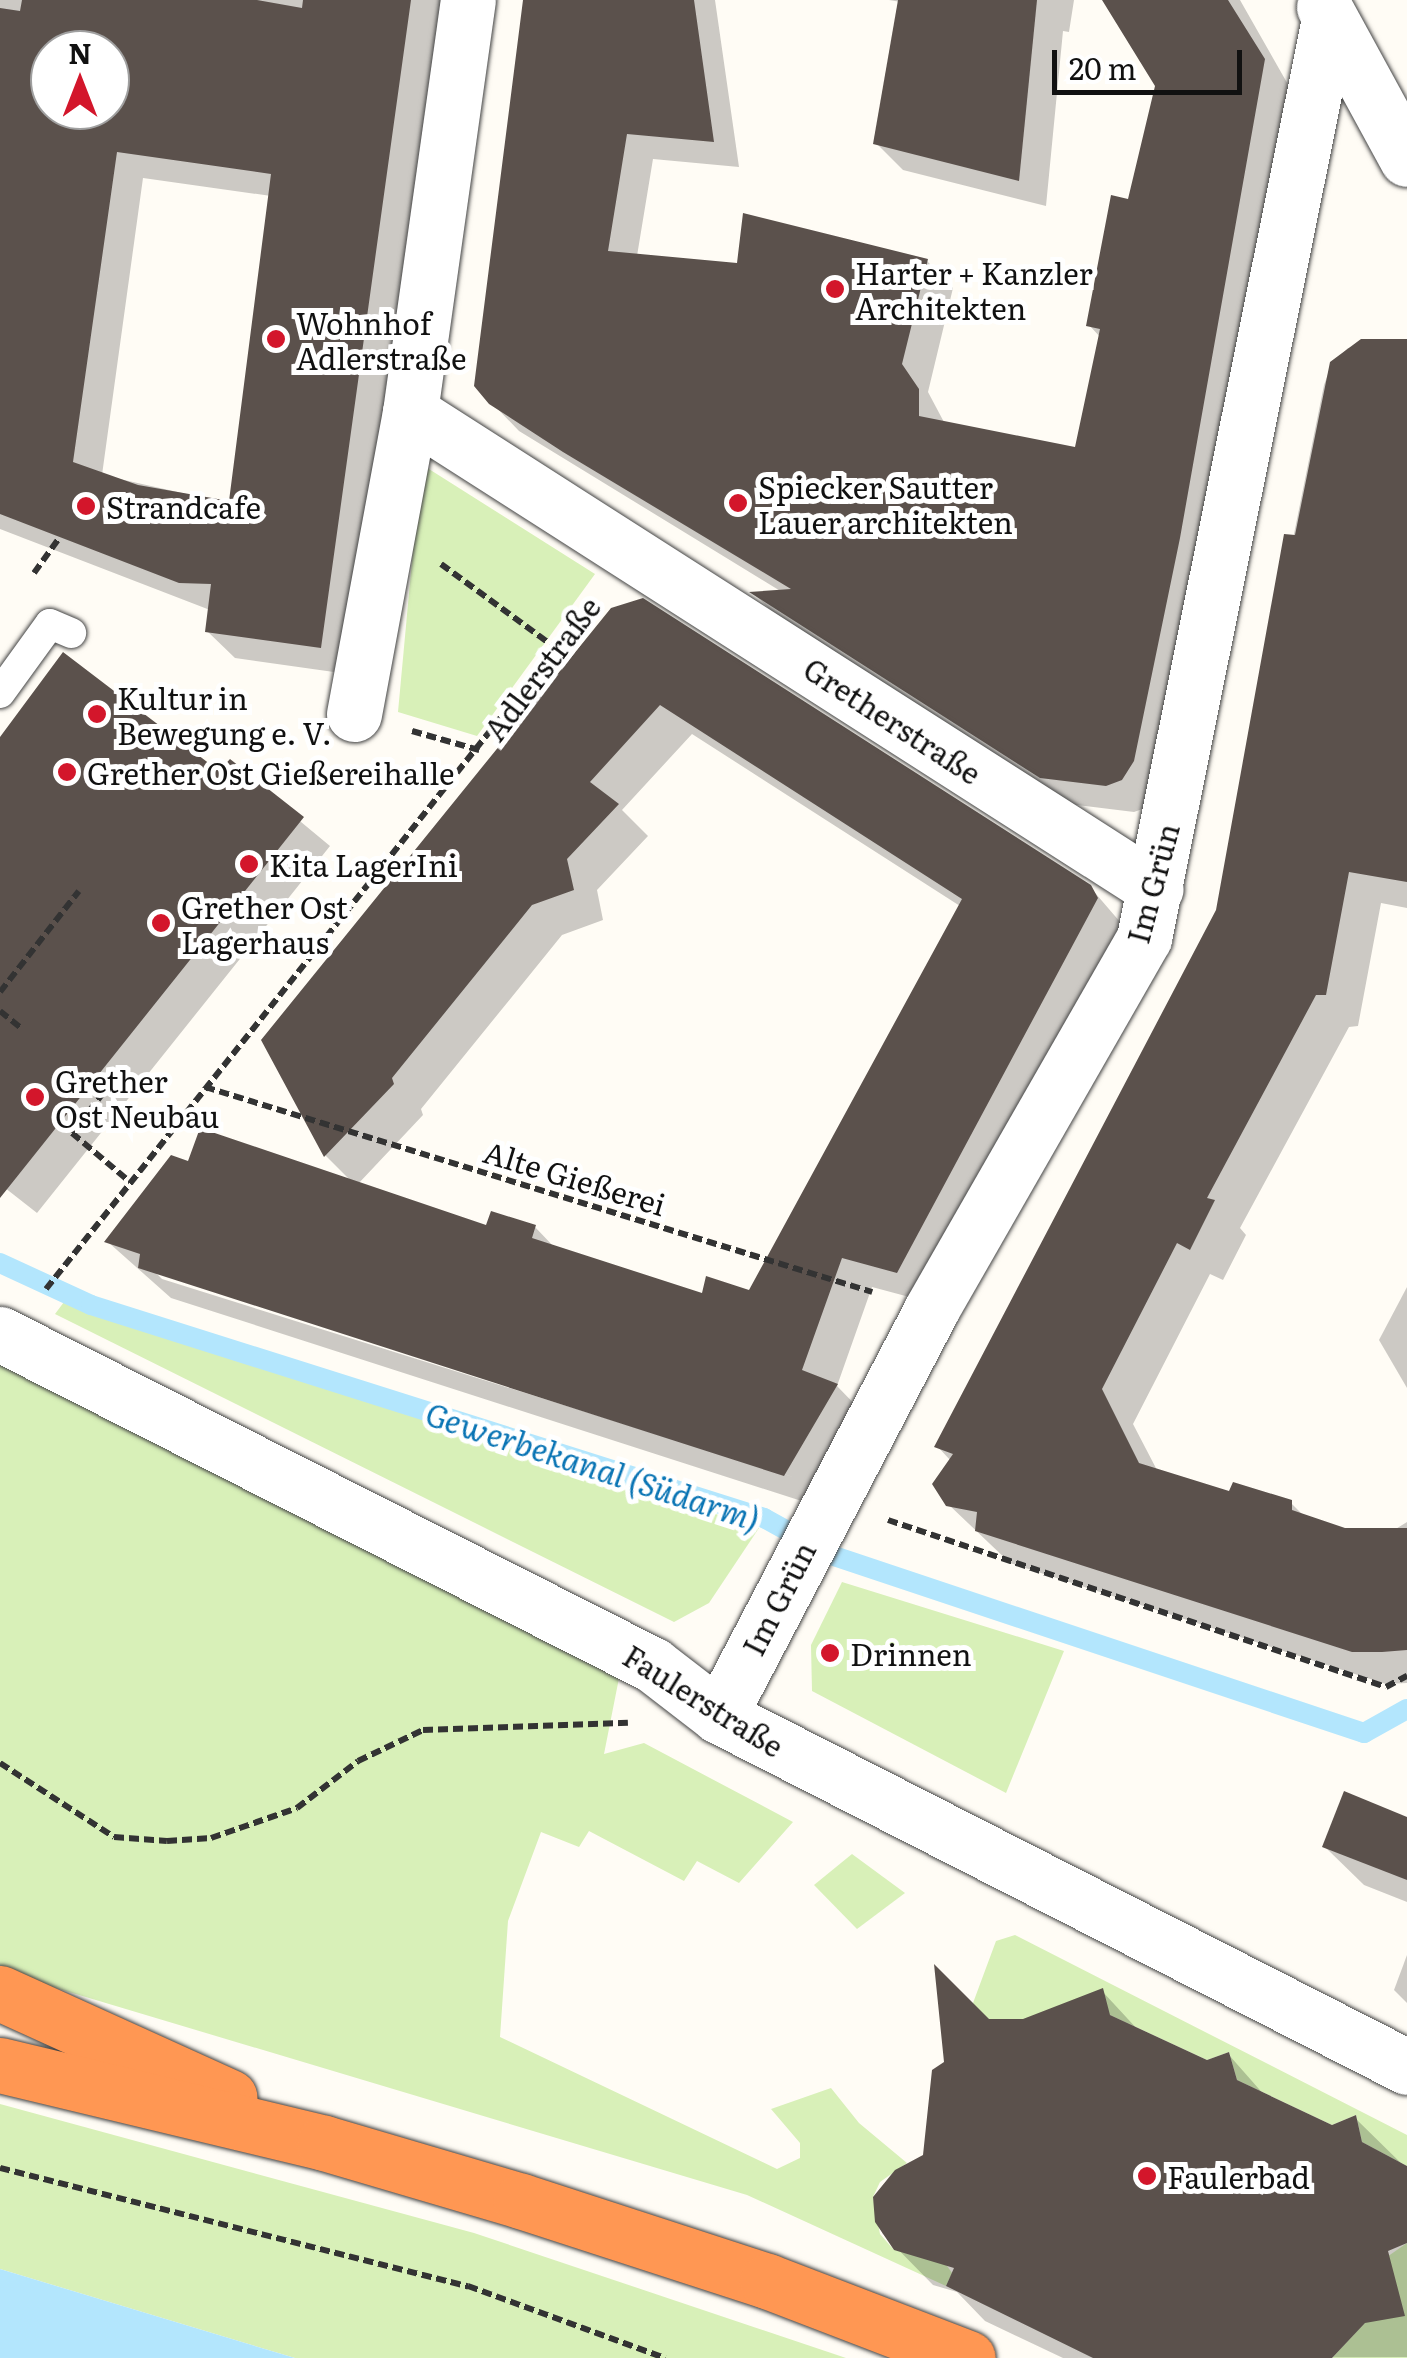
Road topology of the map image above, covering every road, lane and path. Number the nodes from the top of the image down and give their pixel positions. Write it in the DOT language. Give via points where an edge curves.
graph roads {
  1 [pos="468,0"];
  2 [pos="1325,10"];
  3 [pos="1407,159"];
  4 [pos="410,412"];
  5 [pos="60,537"];
  6 [pos="631,551"];
  7 [pos="425,553"];
  8 [pos="34,573"];
  9 [pos="71,633"];
  10 [pos="557,649"];
  11 [pos="0,692"];
  12 [pos="354,714"];
  13 [pos="1156,889"];
  14 [pos="79,891"];
  15 [pos="0,992"];
  16 [pos="0,1011"];
  17 [pos="21,1028"];
  18 [pos="84,1078"];
  19 [pos="206,1087"];
  20 [pos="130,1182"];
  21 [pos="62,1268"];
  22 [pos="931,1310"];
  23 [pos="0,1334"];
  24 [pos="811,1535"];
  25 [pos="1407,1676"];
  26 [pos="719,1716"];
  27 [pos="634,1722"];
  28 [pos="0,1762"];
  29 [pos="0,1993"];
  30 [pos="0,2065"];
  31 [pos="1407,2067"];
  32 [pos="324,2144"];
  33 [pos="0,2168"];
  34 [pos="665,2358"];
  35 [pos="968,2358"];
  1 -- 4 [label="street"];
  2 -- 3 [label="street"];
  2 -- 13 [label="street, Im Grün"];
  4 -- 6 [label="street"];
  4 -- 12 [label="street"];
  5 -- 8 [label="path"];
  6 -- 10 [label="path, Adlerstraße"];
  6 -- 13 [label="street, Gretherstraße"];
  7 -- 10 [label="path"];
  9 -- 11 [label="lane" via="50,624"];
  10 -- 19 [label="path, Adlerstraße"];
  13 -- 22 [label="street, Im Grün" via="1144,938"];
  14 -- 15 [label="path"];
  16 -- 17 [label="path"];
  18 -- 20 [label="path" via="104,1092 72,1132"];
  19 -- 20 [label="path, Adlerstraße"];
  19 -- 22 [label="path, Alte Gießerei"];
  20 -- 21 [label="path, Adlerstraße"];
  22 -- 24 [label="street, Im Grün"];
  23 -- 26 [label="street, Faulerstraße" via="652,1665"];
  24 -- 25 [label="path" via="1386,1687"];
  24 -- 26 [label="street, Im Grün"];
  26 -- 31 [label="street, Faulerstraße"];
  27 -- 28 [label="path" via="423,1730 358,1761 297,1808 211,1838 166,1841 114,1837"];
  29 -- 32 [label="highway"];
  30 -- 32 [label="highway"];
  32 -- 35 [label="highway" via="748,2275"];
  33 -- 34 [label="path" via="468,2286"];
}
